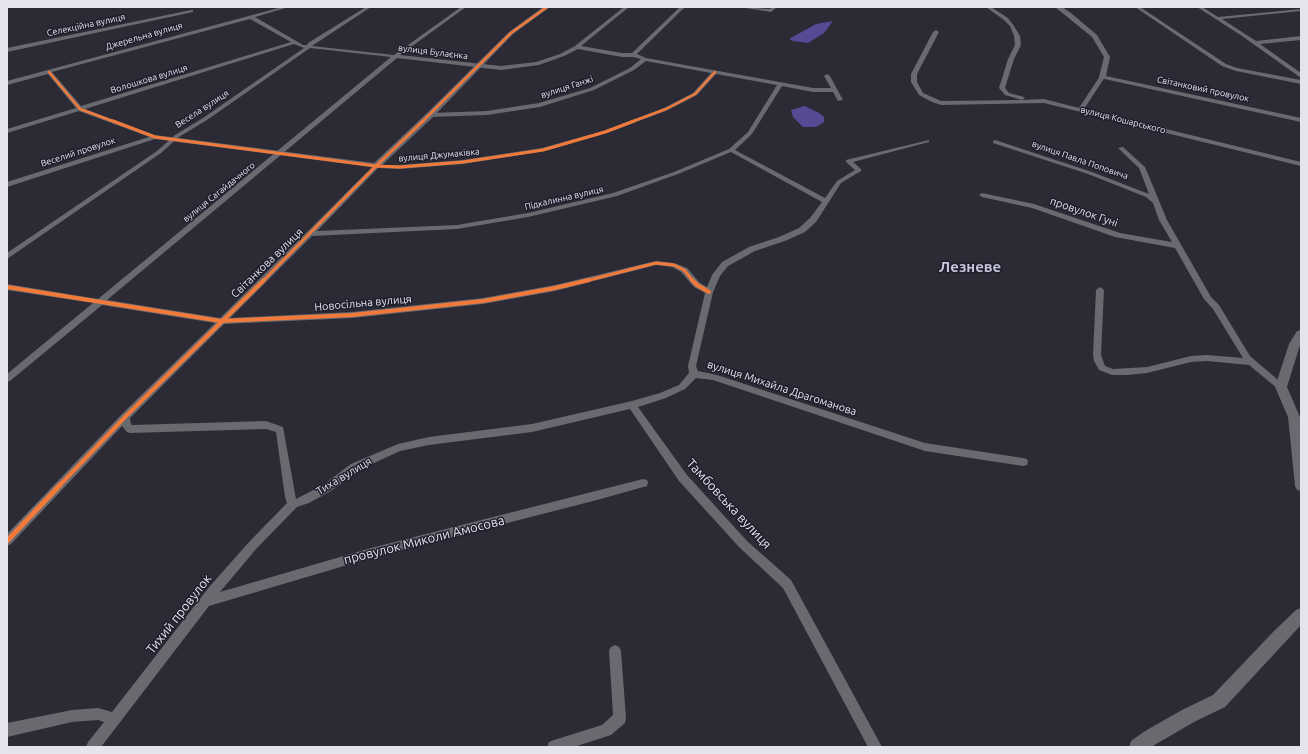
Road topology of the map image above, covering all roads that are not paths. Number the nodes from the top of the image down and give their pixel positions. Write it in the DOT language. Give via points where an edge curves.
graph roads {
  1 [pos="287,7"];
  2 [pos="368,7"];
  3 [pos="464,7"];
  4 [pos="547,7"];
  5 [pos="627,7"];
  6 [pos="683,7"];
  7 [pos="741,7"];
  8 [pos="988,7"];
  9 [pos="1058,7"];
  10 [pos="1137,7"];
  11 [pos="1199,7"];
  12 [pos="773,9"];
  13 [pos="1301,10"];
  14 [pos="191,11"];
  15 [pos="251,17"];
  16 [pos="1218,18"];
  17 [pos="936,32"];
  18 [pos="1301,38"];
  19 [pos="295,42"];
  20 [pos="1255,43"];
  21 [pos="309,47"];
  22 [pos="578,47"];
  23 [pos="7,50"];
  24 [pos="633,55"];
  25 [pos="396,56"];
  26 [pos="645,59"];
  27 [pos="478,66"];
  28 [pos="49,72"];
  29 [pos="715,72"];
  30 [pos="1299,73"];
  31 [pos="827,76"];
  32 [pos="1102,76"];
  33 [pos="1301,82"];
  34 [pos="7,84"];
  35 [pos="780,84"];
  36 [pos="835,90"];
  37 [pos="840,100"];
  38 [pos="1044,101"];
  39 [pos="80,109"];
  40 [pos="1081,110"];
  41 [pos="430,115"];
  42 [pos="1301,120"];
  43 [pos="7,131"];
  44 [pos="155,138"];
  45 [pos="175,139"];
  46 [pos="928,140"];
  47 [pos="995,142"];
  48 [pos="1120,148"];
  49 [pos="731,150"];
  50 [pos="281,153"];
  51 [pos="1301,164"];
  52 [pos="376,166"];
  53 [pos="7,185"];
  54 [pos="982,195"];
  55 [pos="826,201"];
  56 [pos="1156,202"];
  57 [pos="310,234"];
  58 [pos="1179,246"];
  59 [pos="7,256"];
  60 [pos="7,287"];
  61 [pos="1100,290"];
  62 [pos="709,292"];
  63 [pos="99,302"];
  64 [pos="221,321"];
  65 [pos="1301,334"];
  66 [pos="1251,362"];
  67 [pos="694,374"];
  68 [pos="7,379"];
  69 [pos="1281,387"];
  70 [pos="632,405"];
  71 [pos="125,418"];
  72 [pos="1297,419"];
  73 [pos="1023,462"];
  74 [pos="643,483"];
  75 [pos="1301,486"];
  76 [pos="293,504"];
  77 [pos="7,541"];
  78 [pos="206,601"];
  79 [pos="1301,615"];
  80 [pos="615,651"];
  81 [pos="114,718"];
  82 [pos="7,730"];
  83 [pos="93,747"];
  84 [pos="554,747"];
  85 [pos="875,747"];
  86 [pos="1137,747"];
  1 -- 15 [label="street, Джерельна вулиця"];
  2 -- 21 [label="street, Весела вулиця"];
  3 -- 25 [label="street, вулиця Сагайдачного"];
  4 -- 27 [label="street, Світанкова вулиця" via="511,33"];
  5 -- 22 [label="street, вулиця Булаєнка"];
  6 -- 24 [label="street"];
  7 -- 12 [label="street"];
  8 -- 38 [label="street" via="1006,19 1017,36 1018,45 1002,88 1007,94 1019,98"];
  9 -- 32 [label="street" via="1086,27 1099,42 1107,58"];
  10 -- 33 [label="street" via="1224,65"];
  11 -- 16 [label="street"];
  13 -- 16 [label="street"];
  14 -- 23 [label="street, Селекційна вулиця"];
  15 -- 19 [label="street, вулиця Булаєнка"];
  15 -- 28 [label="street, Джерельна вулиця"];
  16 -- 20 [label="street"];
  17 -- 38 [label="street, вулиця Кошарського" via="914,74 914,82 921,94 941,103"];
  18 -- 20 [label="street"];
  19 -- 21 [label="street, вулиця Булаєнка"];
  19 -- 39 [label="street, Волошкова вулиця"];
  20 -- 30 [label="street"];
  21 -- 25 [label="street, вулиця Булаєнка"];
  21 -- 45 [label="street, Весела вулиця"];
  22 -- 24 [label="street"];
  22 -- 27 [label="street, вулиця Булаєнка" via="537,64 501,68"];
  24 -- 26 [label="street"];
  25 -- 27 [label="street, вулиця Булаєнка"];
  25 -- 50 [label="street, вулиця Сагайдачного"];
  26 -- 29 [label="street"];
  26 -- 41 [label="street, вулиця Ганжі" via="632,69 592,90 540,105 487,113"];
  27 -- 41 [label="street, Світанкова вулиця"];
  28 -- 34 [label="street, Джерельна вулиця"];
  28 -- 39 [label="street"];
  29 -- 35 [label="street"];
  29 -- 52 [label="street, вулиця Джумаківка" via="695,94 666,109 605,132 543,150 463,162 400,167"];
  31 -- 36 [label="street"];
  32 -- 40 [label="street"];
  32 -- 42 [label="street, Світанковий провулок"];
  35 -- 36 [label="street" via="813,90"];
  35 -- 49 [label="street, Підкалинна вулиця" via="750,133"];
  36 -- 37 [label="street"];
  38 -- 40 [label="street, вулиця Кошарського"];
  39 -- 43 [label="street, Волошкова вулиця"];
  39 -- 44 [label="street, вулиця Джумаківка"];
  40 -- 51 [label="street, вулиця Кошарського"];
  41 -- 52 [label="street, Світанкова вулиця"];
  44 -- 45 [label="street, вулиця Джумаківка"];
  44 -- 53 [label="street, Веселий провулок"];
  45 -- 50 [label="street, вулиця Джумаківка"];
  45 -- 59 [label="street, Весела вулиця"];
  46 -- 55 [label="street, вулиця Михайла Драгоманова" via="848,161 859,170 839,182"];
  47 -- 56 [label="street, вулиця Павла Поповича" via="1090,173 1148,196"];
  48 -- 56 [label="street, вулиця Павла Поповича" via="1142,167"];
  49 -- 55 [label="street"];
  49 -- 57 [label="street, Підкалинна вулиця" via="615,195 528,215 457,226"];
  50 -- 52 [label="street, вулиця Джумаківка"];
  50 -- 63 [label="street, вулиця Сагайдачного"];
  52 -- 57 [label="street, Світанкова вулиця"];
  54 -- 58 [label="street, провулок Гуні" via="1034,206 1118,235"];
  55 -- 62 [label="street, вулиця Михайла Драгоманова" via="813,220 802,230 752,248 725,264 716,275"];
  56 -- 58 [label="street, вулиця Павла Поповича" via="1163,220"];
  57 -- 64 [label="street, Світанкова вулиця"];
  58 -- 66 [label="street, вулиця Павла Поповича" via="1208,299 1216,307"];
  60 -- 63 [label="street, Новосільна вулиця"];
  61 -- 66 [label="street" via="1097,355 1102,368 1112,372 1128,372 1207,358"];
  62 -- 64 [label="street, Новосільна вулиця" via="697,285 684,270 674,265 656,263 555,288 483,301 352,315"];
  62 -- 67 [label="street, вулиця Михайла Драгоманова" via="692,366"];
  63 -- 64 [label="street, Новосільна вулиця"];
  63 -- 68 [label="street, вулиця Сагайдачного"];
  64 -- 71 [label="street, Світанкова вулиця"];
  65 -- 69 [label="street" via="1294,344"];
  66 -- 69 [label="street, вулиця Павла Поповича"];
  67 -- 70 [label="street, Тиха вулиця" via="682,387 663,396"];
  67 -- 73 [label="street, вулиця Михайла Драгоманова" via="714,377 925,447"];
  69 -- 72 [label="street"];
  70 -- 76 [label="street, Тиха вулиця" via="532,428 429,441 398,448 355,468 327,488"];
  70 -- 85 [label="street, Тамбовська вулиця" via="683,478 743,544 787,584"];
  71 -- 76 [label="street" via="130,429 266,425 280,430"];
  71 -- 77 [label="street, Світанкова вулиця"];
  72 -- 75 [label="street"];
  74 -- 78 [label="street, провулок Миколи Амосова" via="371,553"];
  76 -- 78 [label="street, Тихий провулок" via="253,545"];
  78 -- 81 [label="street, Тихий провулок"];
  79 -- 86 [label="street" via="1219,701 1188,716"];
  80 -- 84 [label="street" via="620,718 606,730"];
  81 -- 82 [label="street" via="98,714 72,716"];
  81 -- 83 [label="street, Тихий провулок"];
}
